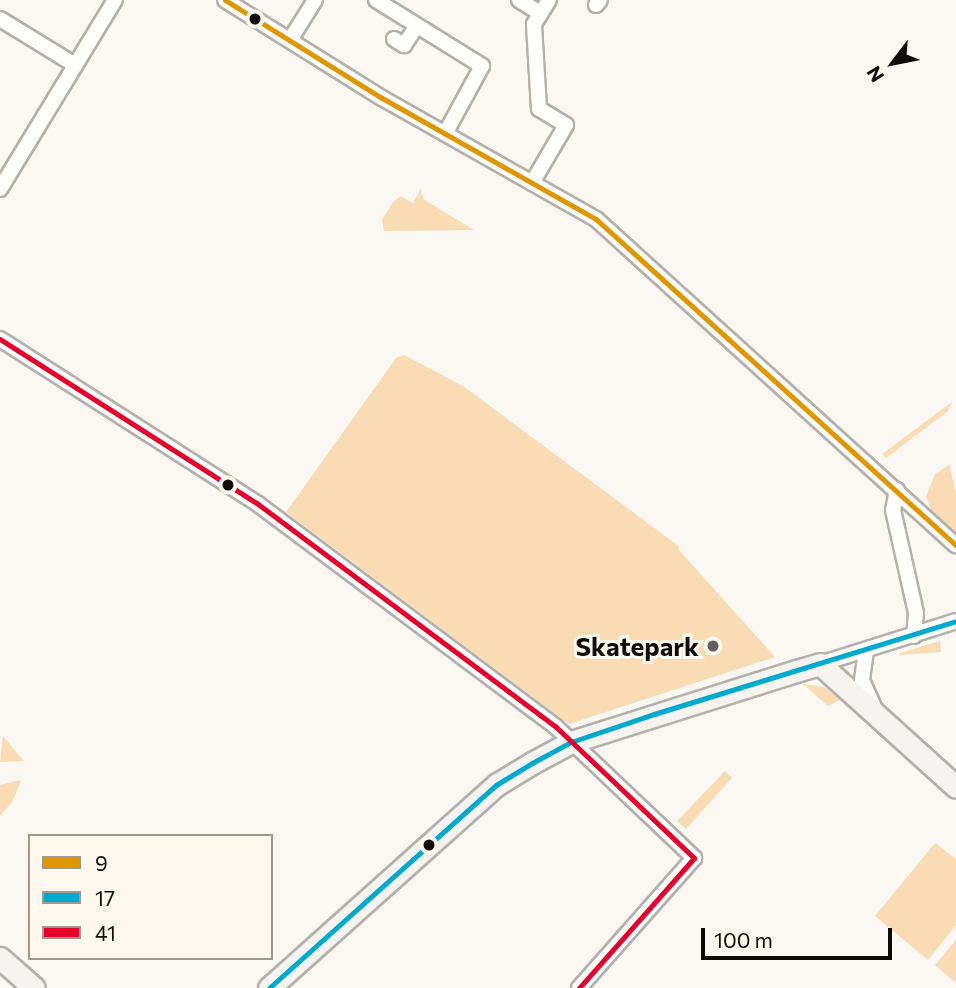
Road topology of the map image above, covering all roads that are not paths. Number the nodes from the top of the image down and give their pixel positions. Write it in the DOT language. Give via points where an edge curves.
graph roads {
  1 [pos="115,0"];
  2 [pos="225,0"];
  3 [pos="315,0"];
  4 [pos="376,0"];
  5 [pos="519,0"];
  6 [pos="549,0"];
  7 [pos="540,13"];
  8 [pos="0,19"];
  9 [pos="417,26"];
  10 [pos="394,39"];
  11 [pos="289,40"];
  12 [pos="75,65"];
  13 [pos="445,134"];
  14 [pos="532,183"];
  15 [pos="0,189"];
  16 [pos="0,340"];
  17 [pos="897,490"];
  18 [pos="956,545"];
  19 [pos="956,621"];
  20 [pos="914,636"];
  21 [pos="866,651"];
  22 [pos="820,664"];
  23 [pos="877,713"];
  24 [pos="571,742"];
  25 [pos="947,771"];
  26 [pos="956,787"];
  27 [pos="0,958"];
  28 [pos="0,973"];
  29 [pos="19,988"];
  30 [pos="34,988"];
  31 [pos="269,988"];
  32 [pos="579,988"];
  1 -- 12 [label="street"];
  2 -- 11 [label="street"];
  3 -- 11 [label="street"];
  4 -- 9 [label="street"];
  5 -- 7 [label="street"];
  6 -- 7 [label="street"];
  7 -- 14 [label="street" via="534,24 540,108 566,125"];
  8 -- 12 [label="street"];
  9 -- 10 [label="street" via="404,46"];
  9 -- 13 [label="street" via="482,66"];
  11 -- 13 [label="street"];
  12 -- 15 [label="street"];
  13 -- 14 [label="street"];
  14 -- 17 [label="street" via="596,219"];
  16 -- 24 [label="street" via="258,504"];
  17 -- 18 [label="street"];
  17 -- 20 [label="street" via="893,510 916,613"];
  19 -- 20 [label="street"];
  20 -- 21 [label="street"];
  21 -- 22 [label="street"];
  21 -- 23 [label="street" via="862,680"];
  22 -- 23 [label="main road"];
  22 -- 24 [label="main road"];
  23 -- 25 [label="main road"];
  24 -- 31 [label="main road" via="496,785"];
  24 -- 32 [label="street" via="694,858"];
  25 -- 26 [label="main road"];
  27 -- 30 [label="main road"];
  28 -- 29 [label="main road"];
}
